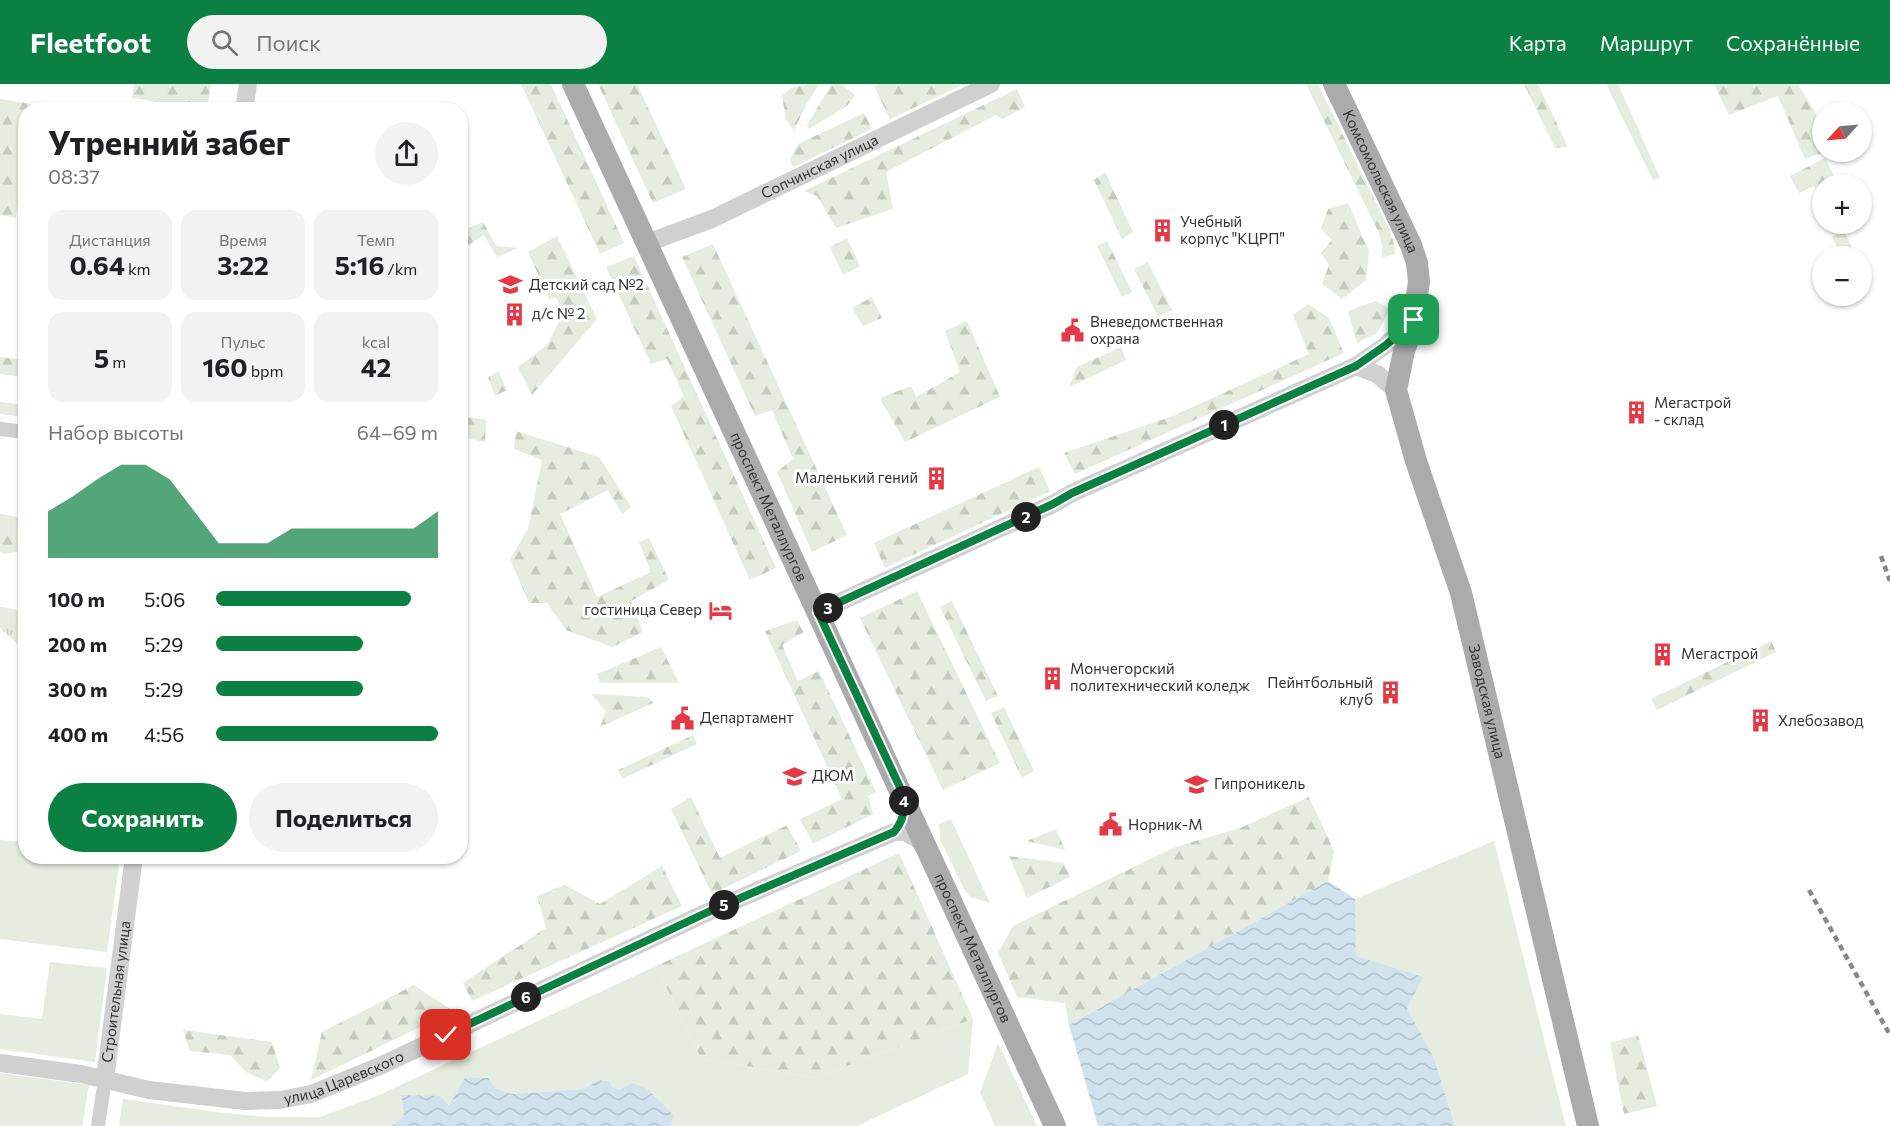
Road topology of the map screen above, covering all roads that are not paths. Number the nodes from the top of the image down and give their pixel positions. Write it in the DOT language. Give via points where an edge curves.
graph roads {
  1 [pos="248,84"];
  2 [pos="573,84"];
  3 [pos="991,84"];
  4 [pos="1334,84"];
  5 [pos="245,102"];
  6 [pos="647,243"];
  7 [pos="1419,282"];
  8 [pos="1414,320"];
  9 [pos="1356,366"];
  10 [pos="1396,390"];
  11 [pos="0,429"];
  12 [pos="18,431"];
  13 [pos="818,612"];
  14 [pos="904,796"];
  15 [pos="894,832"];
  16 [pos="926,844"];
  17 [pos="133,864"];
  18 [pos="0,1063"];
  19 [pos="105,1079"];
  20 [pos="98,1126"];
  21 [pos="1055,1126"];
  22 [pos="1588,1126"];
  1 -- 5 [label="street"];
  2 -- 6 [label="main road, проспект Металлургов"];
  3 -- 6 [label="street, Сопчинская улица" via="712,219"];
  4 -- 7 [label="main road, Комсомольская улица" via="1411,245"];
  6 -- 13 [label="main road, проспект Металлургов"];
  7 -- 8 [label="main road, Заводская улица"];
  8 -- 9 [label="street"];
  8 -- 10 [label="main road, Заводская улица"];
  9 -- 10 [label="street" via="1377,374"];
  9 -- 13 [label="street"];
  10 -- 22 [label="main road, Заводская улица" via="1461,593"];
  11 -- 12 [label="street"];
  13 -- 14 [label="main road, проспект Металлургов"];
  14 -- 15 [label="street" via="902,823"];
  14 -- 16 [label="main road, проспект Металлургов"];
  15 -- 16 [label="street" via="905,832"];
  15 -- 19 [label="street, улица Царевского" via="708,912 380,1066 311,1094 245,1101 149,1090"];
  16 -- 21 [label="main road, проспект Металлургов"];
  17 -- 19 [label="street, Строительная улица"];
  18 -- 19 [label="street, улица Царевского"];
  19 -- 20 [label="street, Строительная улица"];
}
